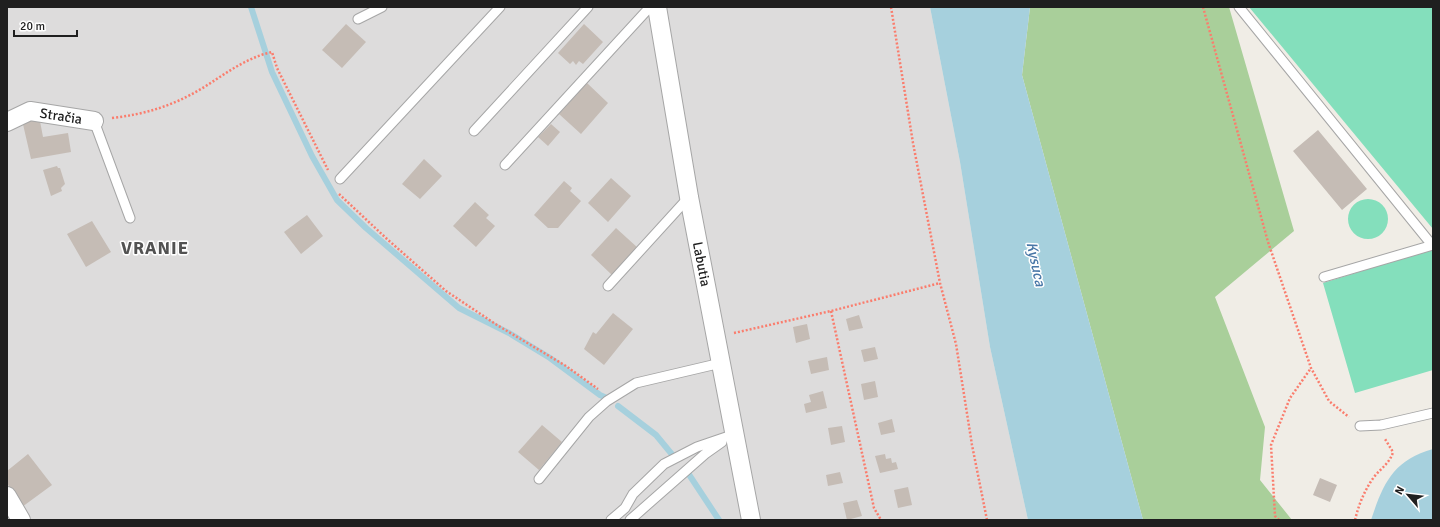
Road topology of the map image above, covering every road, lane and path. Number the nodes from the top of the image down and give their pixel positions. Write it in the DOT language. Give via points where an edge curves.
graph roads {
  1 [pos="382,7"];
  2 [pos="500,7"];
  3 [pos="588,7"];
  4 [pos="650,7"];
  5 [pos="657,7"];
  6 [pos="891,7"];
  7 [pos="1203,7"];
  8 [pos="1239,7"];
  9 [pos="358,19"];
  10 [pos="94,121"];
  11 [pos="7,122"];
  12 [pos="474,131"];
  13 [pos="505,165"];
  14 [pos="330,175"];
  15 [pos="339,183"];
  16 [pos="689,197"];
  17 [pos="130,218"];
  18 [pos="1433,245"];
  19 [pos="1324,277"];
  20 [pos="940,283"];
  21 [pos="608,286"];
  22 [pos="831,311"];
  23 [pos="716,338"];
  24 [pos="721,363"];
  25 [pos="1311,368"];
  26 [pos="612,398"];
  27 [pos="1433,413"];
  28 [pos="1381,425"];
  29 [pos="1360,426"];
  30 [pos="735,434"];
  31 [pos="539,478"];
  32 [pos="7,496"];
  33 [pos="21,520"];
  34 [pos="611,520"];
  35 [pos="630,520"];
  36 [pos="751,520"];
  37 [pos="881,520"];
  38 [pos="987,520"];
  39 [pos="1279,520"];
  40 [pos="1355,520"];
  1 -- 9 [label="lane"];
  2 -- 15 [label="lane"];
  3 -- 12 [label="lane"];
  4 -- 13 [label="lane"];
  5 -- 16 [label="street, Labutia"];
  6 -- 20 [label="path" via="913,143"];
  7 -- 25 [label="path" via="1268,242"];
  8 -- 18 [label="lane"];
  10 -- 11 [label="street, Stračia" via="30,111"];
  10 -- 14 [label="path" via="154,111 173,104 243,63 272,52 277,68"];
  10 -- 17 [label="lane"];
  15 -- 26 [label="path" via="339,194 446,291"];
  16 -- 21 [label="lane"];
  16 -- 23 [label="street, Labutia"];
  18 -- 19 [label="lane"];
  20 -- 22 [label="path"];
  20 -- 38 [label="path" via="956,344"];
  22 -- 23 [label="path"];
  22 -- 37 [label="path" via="874,508"];
  23 -- 24 [label="street, Labutia"];
  24 -- 26 [label="lane" via="636,383"];
  24 -- 30 [label="street, Labutia"];
  25 -- 29 [label="path" via="1329,401"];
  25 -- 39 [label="path" via="1290,398 1271,445 1275,516"];
  26 -- 31 [label="lane" via="590,418"];
  27 -- 28 [label="lane"];
  28 -- 29 [label="lane"];
  28 -- 40 [label="path" via="1385,439 1393,452 1392,458 1374,476 1361,497"];
  30 -- 34 [label="lane" via="697,447 664,464"];
  30 -- 35 [label="lane" via="705,454"];
  30 -- 36 [label="street, Labutia"];
  32 -- 33 [label="street"];
}
